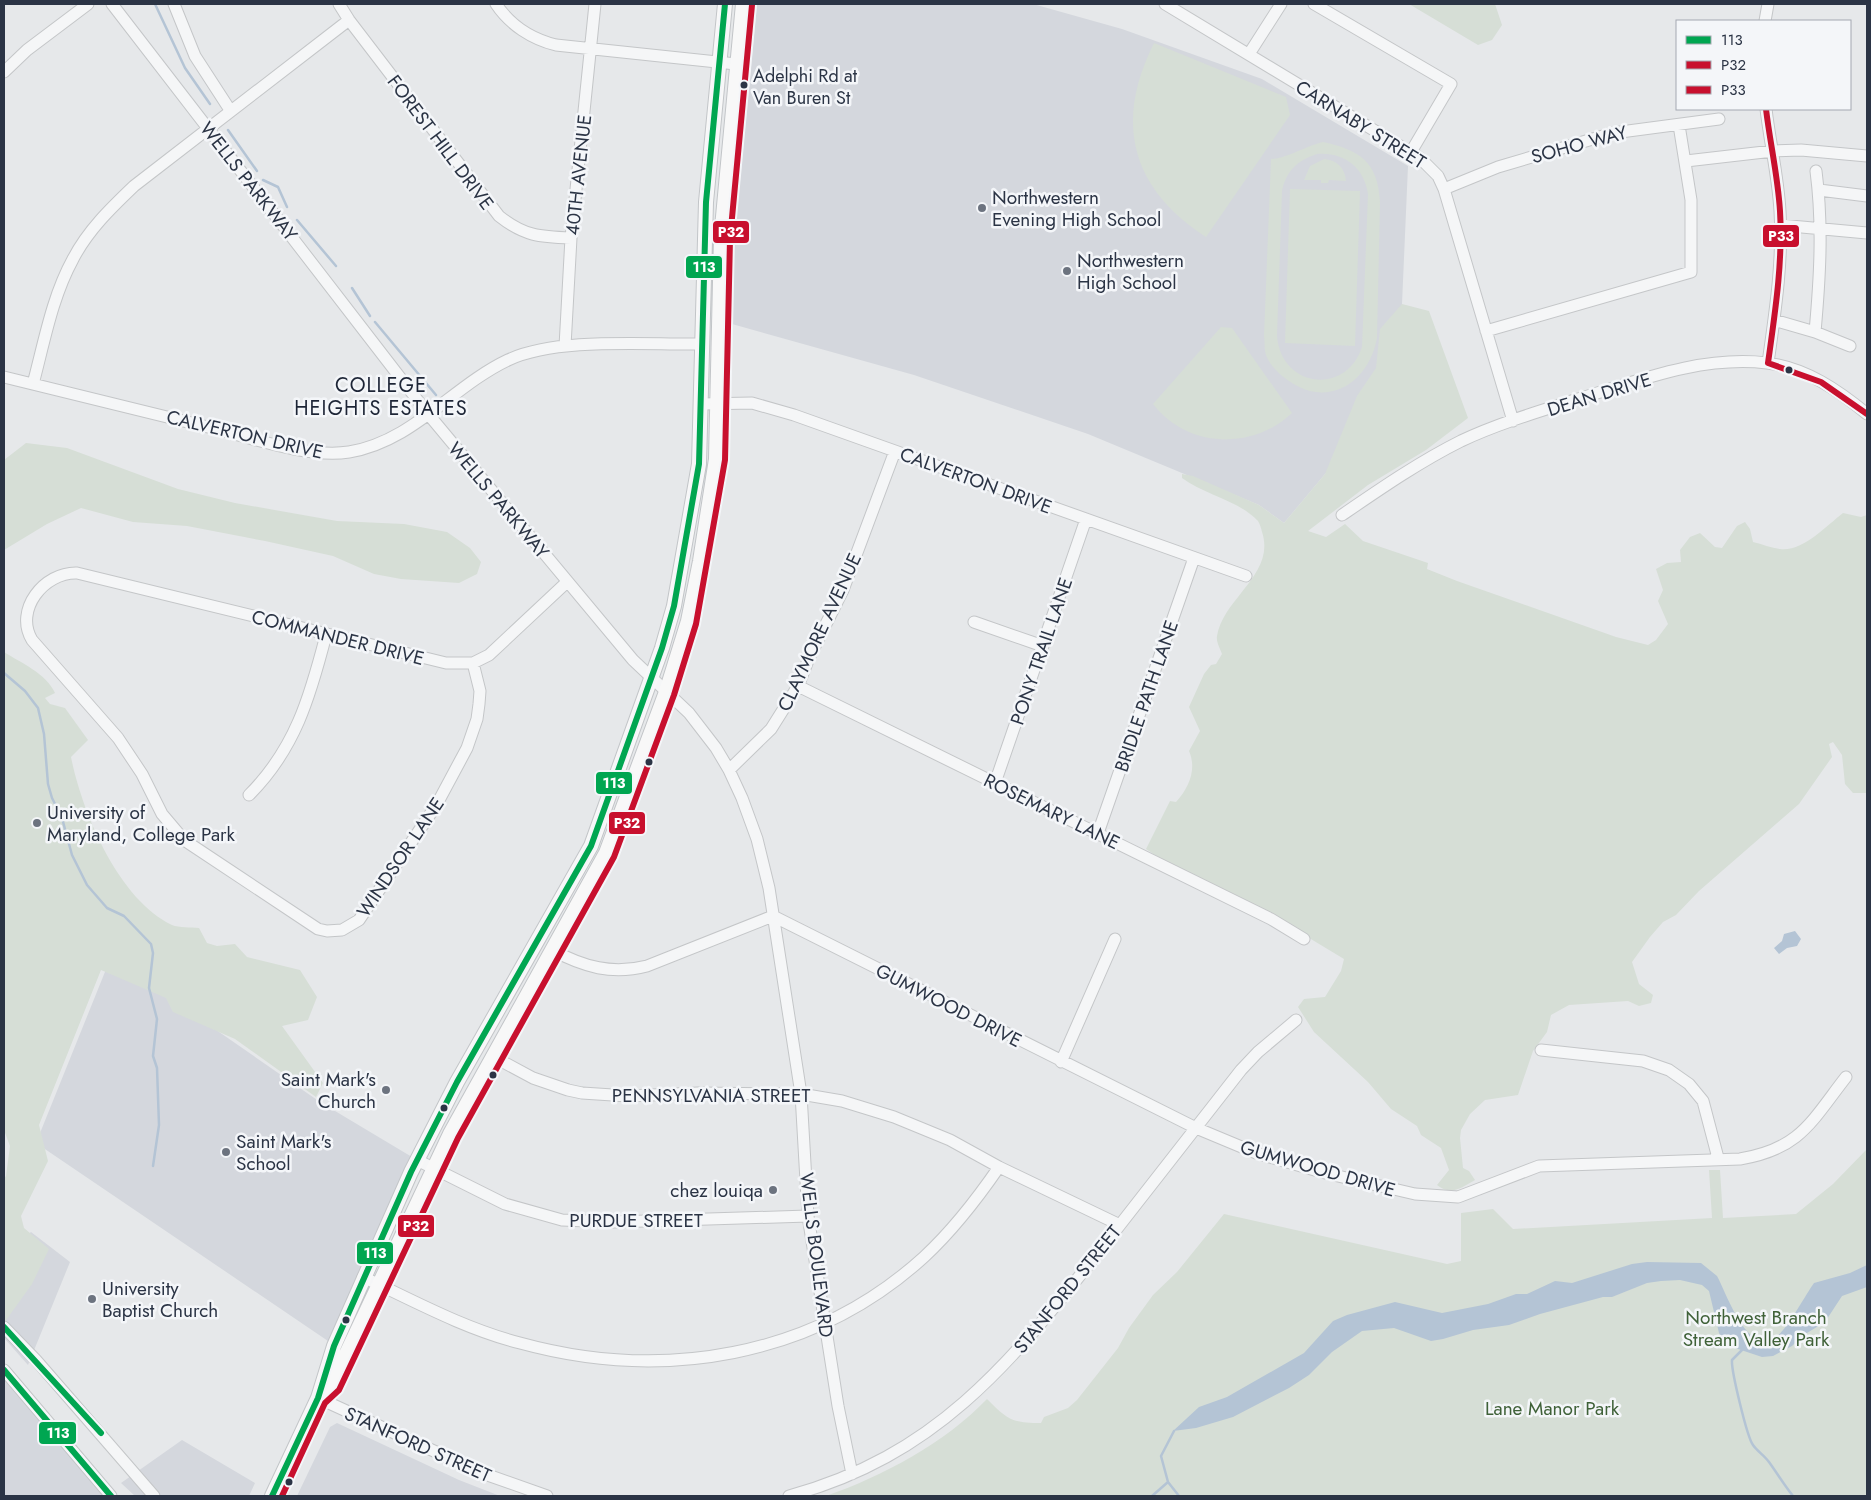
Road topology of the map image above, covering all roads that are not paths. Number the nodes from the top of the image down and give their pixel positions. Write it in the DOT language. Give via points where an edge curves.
graph roads {
  1 [pos="88,4"];
  2 [pos="112,4"];
  3 [pos="174,4"];
  4 [pos="339,4"];
  5 [pos="496,4"];
  6 [pos="595,4"];
  7 [pos="726,4"];
  8 [pos="743,4"];
  9 [pos="1165,4"];
  10 [pos="1281,4"];
  11 [pos="1314,4"];
  12 [pos="1768,4"];
  13 [pos="349,20"];
  14 [pos="1765,20"];
  15 [pos="591,49"];
  16 [pos="1249,54"];
  17 [pos="720,62"];
  18 [pos="736,64"];
  19 [pos="4,72"];
  20 [pos="230,110"];
  21 [pos="1766,110"];
  22 [pos="1720,119"];
  23 [pos="1679,124"];
  24 [pos="208,128"];
  25 [pos="1773,151"];
  26 [pos="1411,152"];
  27 [pos="1867,156"];
  28 [pos="1686,161"];
  29 [pos="1816,171"];
  30 [pos="1444,189"];
  31 [pos="1819,190"];
  32 [pos="1867,196"];
  33 [pos="1780,225"];
  34 [pos="1822,228"];
  35 [pos="1867,233"];
  36 [pos="571,238"];
  37 [pos="1774,320"];
  38 [pos="1486,330"];
  39 [pos="1815,332"];
  40 [pos="702,344"];
  41 [pos="565,346"];
  42 [pos="1850,346"];
  43 [pos="1768,363"];
  44 [pos="4,377"];
  45 [pos="33,384"];
  46 [pos="701,404"];
  47 [pos="718,404"];
  48 [pos="1867,414"];
  49 [pos="429,415"];
  50 [pos="1513,421"];
  51 [pos="895,450"];
  52 [pos="1342,515"];
  53 [pos="1086,519"];
  54 [pos="1194,558"];
  55 [pos="82,574"];
  56 [pos="1246,576"];
  57 [pos="567,582"];
  58 [pos="974,622"];
  59 [pos="326,635"];
  60 [pos="1043,646"];
  61 [pos="473,663"];
  62 [pos="652,679"];
  63 [pos="798,686"];
  64 [pos="666,692"];
  65 [pos="729,770"];
  66 [pos="995,783"];
  67 [pos="250,795"];
  68 [pos="1098,833"];
  69 [pos="773,916"];
  70 [pos="1115,938"];
  71 [pos="1304,939"];
  72 [pos="552,950"];
  73 [pos="1296,1020"];
  74 [pos="1541,1050"];
  75 [pos="492,1056"];
  76 [pos="1061,1062"];
  77 [pos="1846,1077"];
  78 [pos="801,1094"];
  79 [pos="1196,1128"];
  80 [pos="1718,1158"];
  81 [pos="417,1160"];
  82 [pos="999,1167"];
  83 [pos="432,1168"];
  84 [pos="808,1216"];
  85 [pos="1120,1225"];
  86 [pos="363,1277"];
  87 [pos="379,1285"];
  88 [pos="824,1323"];
  89 [pos="4,1327"];
  90 [pos="4,1370"];
  91 [pos="318,1398"];
  92 [pos="852,1474"];
  93 [pos="111,1496"];
  94 [pos="154,1496"];
  95 [pos="272,1496"];
  96 [pos="547,1496"];
  97 [pos="789,1496"];
  1 -- 19 [label="street" via="27,50"];
  2 -- 24 [label="street, WELLS PARKWAY"];
  3 -- 20 [label="street" via="195,56"];
  4 -- 13 [label="street, FOREST HILL DRIVE"];
  5 -- 15 [label="street" via="517,26 539,40"];
  6 -- 15 [label="street, 40TH AVENUE"];
  7 -- 17 [label="main road"];
  8 -- 18 [label="main road"];
  9 -- 16 [label="street, CARNABY STREET"];
  10 -- 16 [label="street"];
  11 -- 26 [label="street" via="1451,84"];
  12 -- 14 [label="street"];
  13 -- 20 [label="street"];
  13 -- 36 [label="street, FOREST HILL DRIVE" via="499,216 532,235"];
  15 -- 17 [label="street"];
  15 -- 36 [label="street, 40TH AVENUE"];
  16 -- 26 [label="street, CARNABY STREET"];
  17 -- 18 [label="street"];
  17 -- 40 [label="main road" via="706,202"];
  18 -- 47 [label="main road" via="721,238"];
  20 -- 24 [label="street"];
  21 -- 25 [label="street"];
  22 -- 23 [label="street, SOHO WAY"];
  23 -- 28 [label="street"];
  23 -- 30 [label="street, SOHO WAY" via="1613,133 1498,166"];
  24 -- 45 [label="street" via="134,186 88,234 59,290"];
  24 -- 49 [label="street, WELLS PARKWAY"];
  25 -- 27 [label="street"];
  25 -- 28 [label="street"];
  25 -- 33 [label="street"];
  26 -- 30 [label="street, CARNABY STREET" via="1429,165"];
  28 -- 38 [label="street" via="1691,200 1691,272"];
  29 -- 31 [label="street"];
  30 -- 38 [label="street, CARNABY STREET"];
  31 -- 32 [label="street"];
  31 -- 34 [label="street"];
  33 -- 34 [label="street"];
  33 -- 37 [label="street"];
  34 -- 35 [label="street"];
  34 -- 39 [label="street" via="1822,266"];
  36 -- 41 [label="street, 40TH AVENUE"];
  37 -- 39 [label="street"];
  37 -- 43 [label="street"];
  38 -- 50 [label="street, CARNABY STREET"];
  39 -- 42 [label="street"];
  40 -- 41 [label="street, CALVERTON DRIVE"];
  40 -- 46 [label="main road"];
  41 -- 49 [label="street, CALVERTON DRIVE" via="532,351 495,367"];
  43 -- 48 [label="street, DEAN DRIVE" via="1805,373 1846,397"];
  43 -- 50 [label="street, DEAN DRIVE" via="1723,361 1694,366"];
  44 -- 45 [label="street, CALVERTON DRIVE"];
  45 -- 49 [label="street, CALVERTON DRIVE" via="331,454 372,446"];
  46 -- 47 [label="street, CALVERTON DRIVE"];
  46 -- 62 [label="main road" via="697,482 674,606"];
  47 -- 51 [label="street, CALVERTON DRIVE" via="744,403 768,407"];
  47 -- 64 [label="main road" via="713,479 700,561 688,622"];
  49 -- 57 [label="street, WELLS PARKWAY"];
  50 -- 52 [label="street, DEAN DRIVE" via="1438,454"];
  51 -- 53 [label="street, CALVERTON DRIVE"];
  51 -- 63 [label="street, CLAYMORE AVENUE" via="843,590"];
  53 -- 54 [label="street, CALVERTON DRIVE"];
  53 -- 60 [label="street, PONY TRAIL LANE"];
  54 -- 56 [label="street, CALVERTON DRIVE"];
  54 -- 68 [label="street, BRIDLE PATH LANE"];
  55 -- 59 [label="street, COMMANDER DRIVE"];
  55 -- 61 [label="street, WINDSOR LANE" via="57,577 35,596 26,615 32,640 118,738 162,814 184,840 322,930 342,930 359,920 448,786 477,719 480,695"];
  57 -- 61 [label="street" via="496,649"];
  57 -- 62 [label="street, WELLS PARKWAY"];
  58 -- 60 [label="street"];
  59 -- 61 [label="street, COMMANDER DRIVE" via="446,663"];
  59 -- 67 [label="street" via="303,713 291,741 270,773"];
  60 -- 66 [label="street, PONY TRAIL LANE"];
  62 -- 64 [label="street, WELLS PARKWAY"];
  62 -- 81 [label="main road" via="591,846 457,1082"];
  63 -- 65 [label="street, CLAYMORE AVENUE" via="771,728"];
  63 -- 66 [label="street, ROSEMARY LANE"];
  64 -- 65 [label="street, WELLS PARKWAY" via="704,731"];
  64 -- 72 [label="main road" via="612,841"];
  65 -- 69 [label="street, WELLS PARKWAY" via="758,839"];
  66 -- 68 [label="street, ROSEMARY LANE"];
  68 -- 71 [label="street, ROSEMARY LANE" via="1271,919"];
  69 -- 72 [label="street" via="632,970 599,969"];
  69 -- 76 [label="street, GUMWOOD DRIVE"];
  69 -- 78 [label="street, WELLS BOULEVARD"];
  70 -- 76 [label="street"];
  72 -- 75 [label="main road"];
  73 -- 79 [label="street, STANFORD STREET" via="1250,1060"];
  74 -- 80 [label="street" via="1644,1061 1668,1070 1689,1084 1703,1101"];
  75 -- 78 [label="street, PENNSYLVANIA STREET" via="533,1078 568,1090 597,1095"];
  75 -- 83 [label="main road"];
  76 -- 79 [label="street, GUMWOOD DRIVE"];
  77 -- 80 [label="street, GUMWOOD DRIVE" via="1813,1120 1786,1145 1770,1153"];
  78 -- 82 [label="street, PENNSYLVANIA STREET" via="822,1096 894,1117 950,1140"];
  78 -- 84 [label="street, WELLS BOULEVARD"];
  79 -- 80 [label="street, GUMWOOD DRIVE" via="1282,1162 1379,1186 1449,1198 1467,1196 1539,1166"];
  79 -- 85 [label="street, STANFORD STREET"];
  81 -- 83 [label="street, PURDUE STREET"];
  81 -- 86 [label="main road"];
  82 -- 85 [label="street, PENNSYLVANIA STREET"];
  82 -- 88 [label="street" via="924,1256 877,1294"];
  83 -- 84 [label="street, PURDUE STREET" via="504,1204 562,1220 623,1222"];
  83 -- 87 [label="main road"];
  84 -- 88 [label="street, WELLS BOULEVARD"];
  85 -- 92 [label="street, STANFORD STREET" via="1037,1330 975,1393 910,1445"];
  86 -- 87 [label="street"];
  86 -- 91 [label="main road" via="334,1346"];
  87 -- 88 [label="street" via="495,1336 543,1349 625,1362 674,1361 744,1351"];
  87 -- 91 [label="main road" via="331,1386"];
  88 -- 92 [label="street, WELLS BOULEVARD"];
  89 -- 94 [label="street"];
  90 -- 93 [label="street"];
  91 -- 95 [label="main road"];
  91 -- 96 [label="street, STANFORD STREET" via="482,1473"];
  92 -- 97 [label="street, STANFORD STREET"];
}
